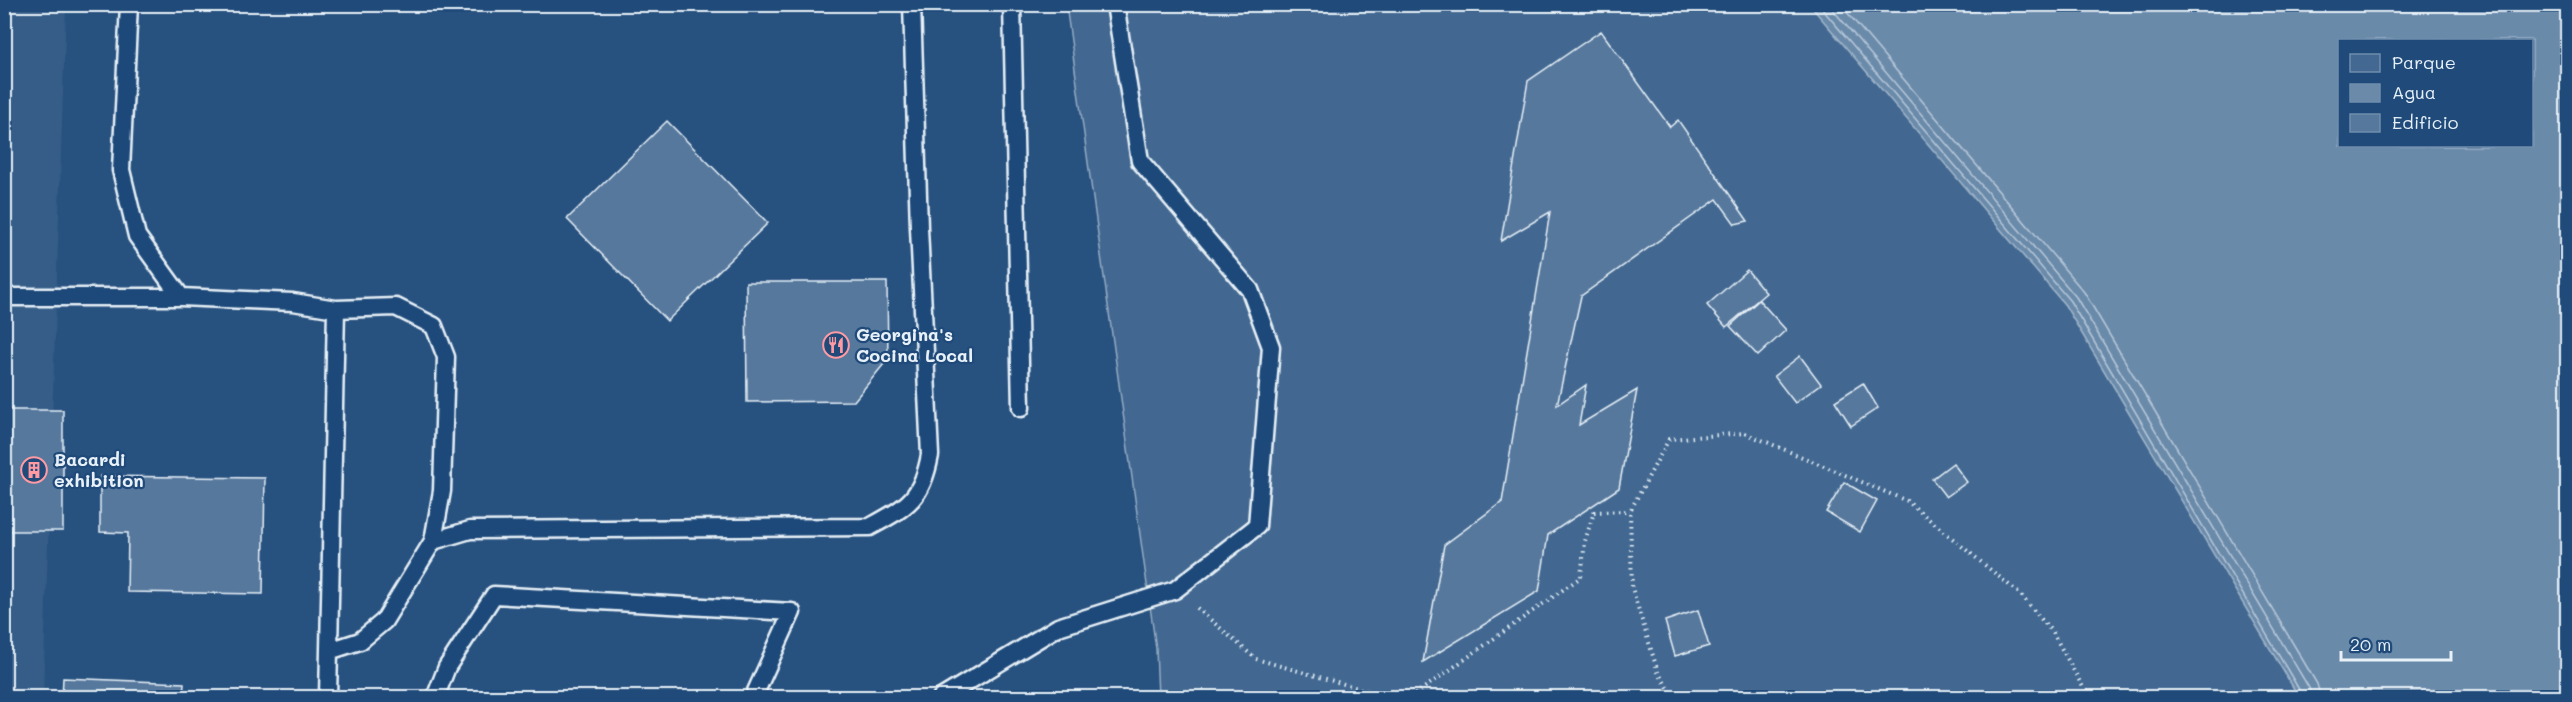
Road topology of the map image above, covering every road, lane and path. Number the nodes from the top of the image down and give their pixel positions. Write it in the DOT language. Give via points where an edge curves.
graph roads {
  1 [pos="129,4"];
  2 [pos="912,4"];
  3 [pos="1012,4"];
  4 [pos="1115,4"];
  5 [pos="4,297"];
  6 [pos="181,297"];
  7 [pos="336,309"];
  8 [pos="1021,408"];
  9 [pos="1630,510"];
  10 [pos="433,541"];
  11 [pos="1176,590"];
  12 [pos="329,651"];
  13 [pos="327,698"];
  14 [pos="435,698"];
  15 [pos="753,698"];
  16 [pos="941,698"];
  17 [pos="1394,698"];
  18 [pos="1410,698"];
  19 [pos="1674,698"];
  20 [pos="2089,698"];
  1 -- 6 [label="lane" via="122,170 137,236"];
  2 -- 10 [label="lane" via="930,454 926,481 906,507 870,527 470,530"];
  3 -- 8 [label="lane"];
  4 -- 11 [label="lane" via="1140,161 1250,290 1271,347 1257,526"];
  5 -- 6 [label="lane"];
  6 -- 7 [label="lane" via="293,302"];
  7 -- 10 [label="lane" via="396,307 434,326 446,357 442,491"];
  7 -- 12 [label="lane"];
  9 -- 18 [label="path" via="1594,512 1585,541 1581,577"];
  9 -- 19 [label="path" via="1632,588 1658,672"];
  9 -- 20 [label="path" via="1669,439 1745,433 1906,501 2020,594 2053,633"];
  10 -- 12 [label="lane" via="384,621 360,641"];
  11 -- 16 [label="lane" via="1058,627"];
  11 -- 17 [label="path" via="1256,659"];
  12 -- 13 [label="lane"];
  14 -- 15 [label="lane" via="447,667 494,596 792,612"];
}
